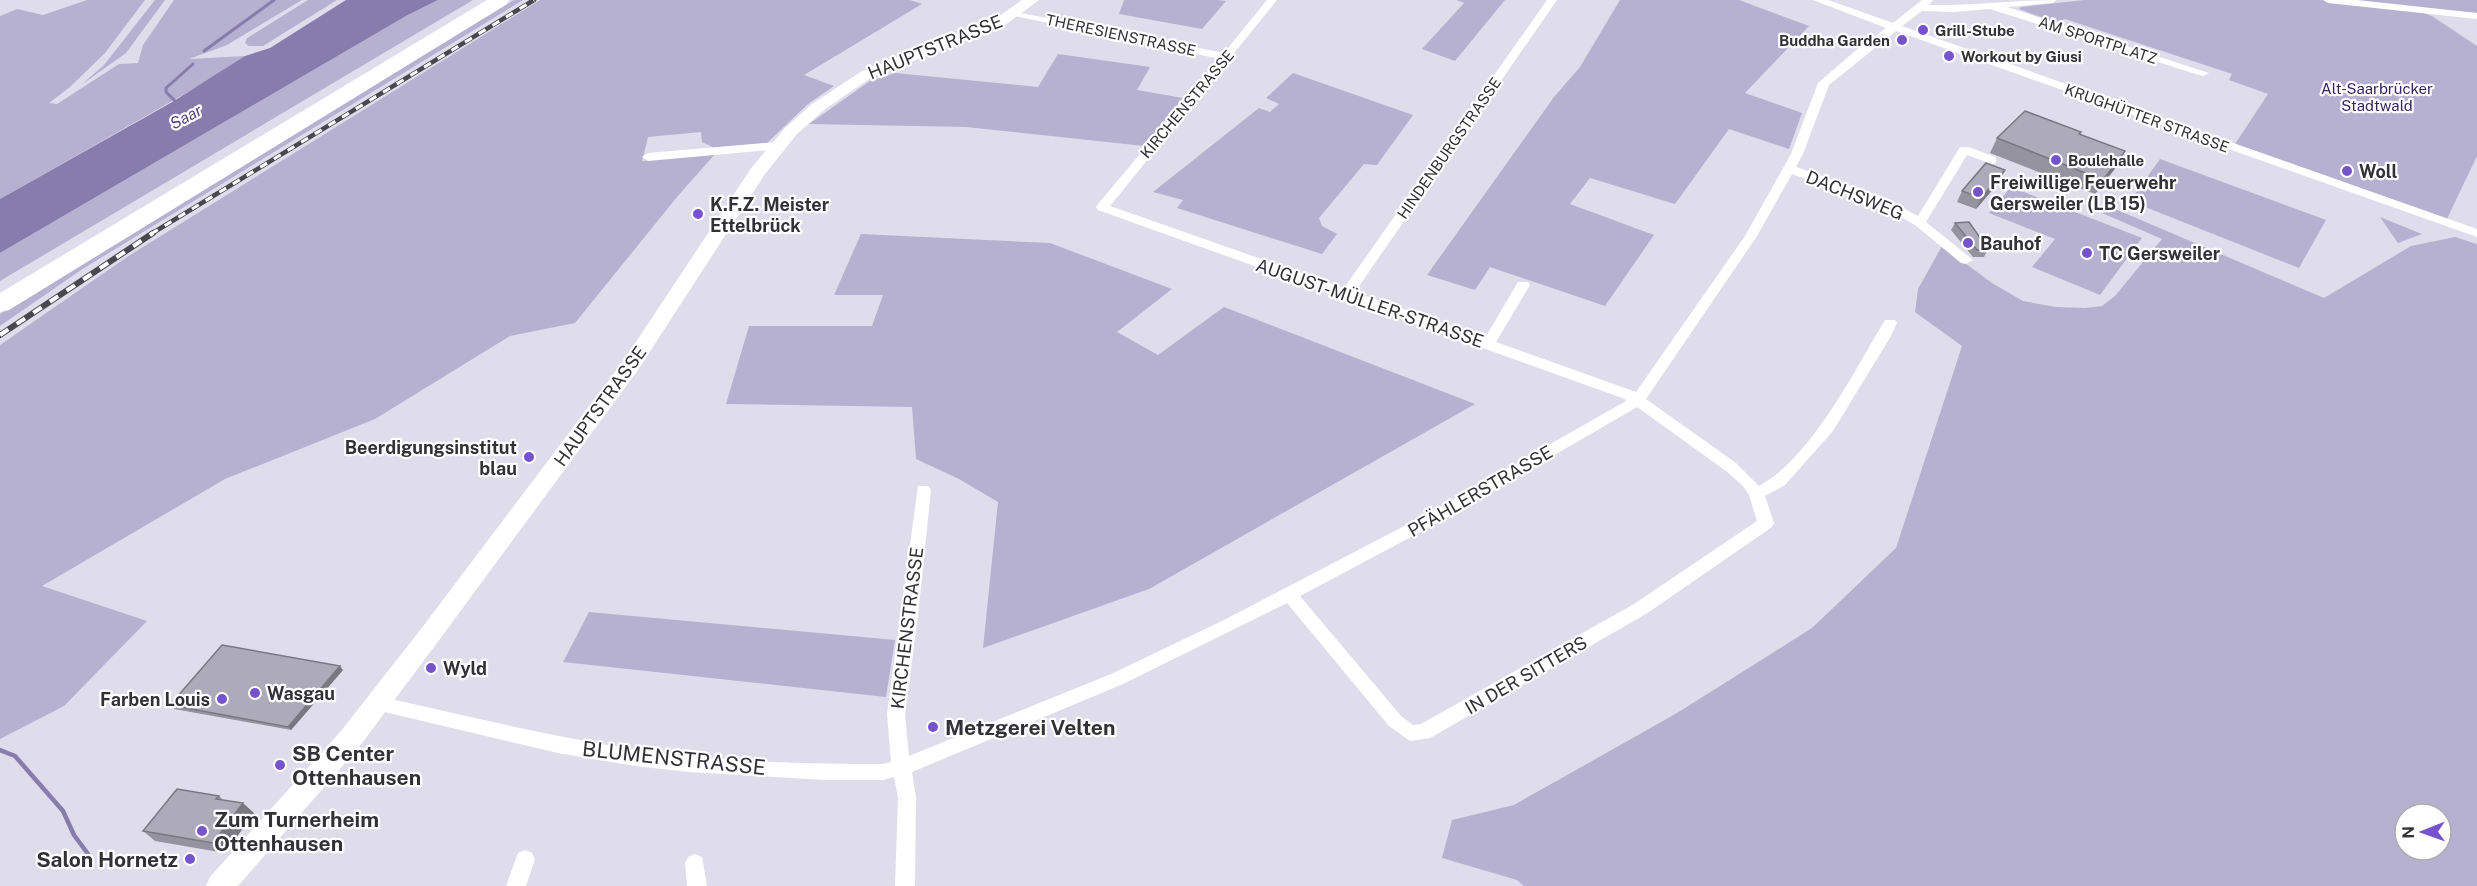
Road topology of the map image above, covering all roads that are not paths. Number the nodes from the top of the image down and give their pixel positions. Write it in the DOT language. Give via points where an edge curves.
graph roads {
  1 [pos="488,0"];
  2 [pos="500,0"];
  3 [pos="1032,0"];
  4 [pos="1272,0"];
  5 [pos="1552,0"];
  6 [pos="1818,0"];
  7 [pos="2052,0"];
  8 [pos="2328,0"];
  9 [pos="1924,4"];
  10 [pos="1992,6"];
  11 [pos="1015,14"];
  12 [pos="2477,16"];
  13 [pos="1894,27"];
  14 [pos="1227,57"];
  15 [pos="2203,73"];
  16 [pos="777,146"];
  17 [pos="648,157"];
  18 [pos="1992,160"];
  19 [pos="1789,169"];
  20 [pos="1102,207"];
  21 [pos="1920,222"];
  22 [pos="2477,233"];
  23 [pos="1966,260"];
  24 [pos="1523,285"];
  25 [pos="0,293"];
  26 [pos="1346,296"];
  27 [pos="0,304"];
  28 [pos="1890,323"];
  29 [pos="1488,344"];
  30 [pos="1637,399"];
  31 [pos="923,490"];
  32 [pos="1756,494"];
  33 [pos="1290,595"];
  34 [pos="378,704"];
  35 [pos="902,767"];
  36 [pos="525,859"];
  37 [pos="696,863"];
  38 [pos="220,886"];
  39 [pos="516,886"];
  40 [pos="698,886"];
  41 [pos="905,886"];
  1 -- 25 [label="highway"];
  2 -- 27 [label="highway"];
  3 -- 11 [label="main road, HAUPTSTRASSE"];
  4 -- 14 [label="street, KIRCHENSTRASSE"];
  5 -- 26 [label="street, HINDENBURGSTRASSE"];
  6 -- 13 [label="street, KRUGHÜTTER STRASSE"];
  7 -- 10 [label="street"];
  8 -- 12 [label="street"];
  9 -- 10 [label="street" via="1954,9"];
  9 -- 13 [label="street, PFÄHLERSTRASSE"];
  10 -- 15 [label="street, AM SPORTPLATZ"];
  11 -- 14 [label="street, THERESIENSTRASSE"];
  11 -- 16 [label="main road, HAUPTSTRASSE" via="867,74 818,107"];
  13 -- 19 [label="street, PFÄHLERSTRASSE" via="1824,83"];
  13 -- 22 [label="street, KRUGHÜTTER STRASSE"];
  14 -- 20 [label="street, KIRCHENSTRASSE"];
  16 -- 17 [label="street"];
  16 -- 34 [label="main road, HAUPTSTRASSE" via="631,365"];
  18 -- 21 [label="street, DACHSWEG" via="1964,150"];
  19 -- 21 [label="street, DACHSWEG" via="1871,197"];
  19 -- 30 [label="street, PFÄHLERSTRASSE" via="1740,253"];
  20 -- 26 [label="street, AUGUST-MÜLLER-STRASSE"];
  21 -- 23 [label="street, DACHSWEG"];
  24 -- 29 [label="street"];
  26 -- 29 [label="street, AUGUST-MÜLLER-STRASSE"];
  28 -- 32 [label="street" via="1828,427 1780,481"];
  29 -- 30 [label="street, AUGUST-MÜLLER-STRASSE"];
  30 -- 32 [label="street, IN DER SITTERS" via="1731,467"];
  30 -- 33 [label="street, PFÄHLERSTRASSE" via="1437,516"];
  31 -- 35 [label="street, KIRCHENSTRASSE" via="896,714"];
  32 -- 33 [label="street, IN DER SITTERS" via="1766,523 1758,529 1640,609 1424,732 1410,733 1395,721"];
  33 -- 35 [label="street, PFÄHLERSTRASSE" via="1117,679"];
  34 -- 35 [label="street, BLUMENSTRASSE" via="558,745 635,758 824,772 883,772"];
  34 -- 38 [label="main road, HAUPTSTRASSE"];
  35 -- 41 [label="street, KIRCHENSTRASSE" via="907,797"];
  36 -- 39 [label="street"];
  37 -- 40 [label="street"];
}
